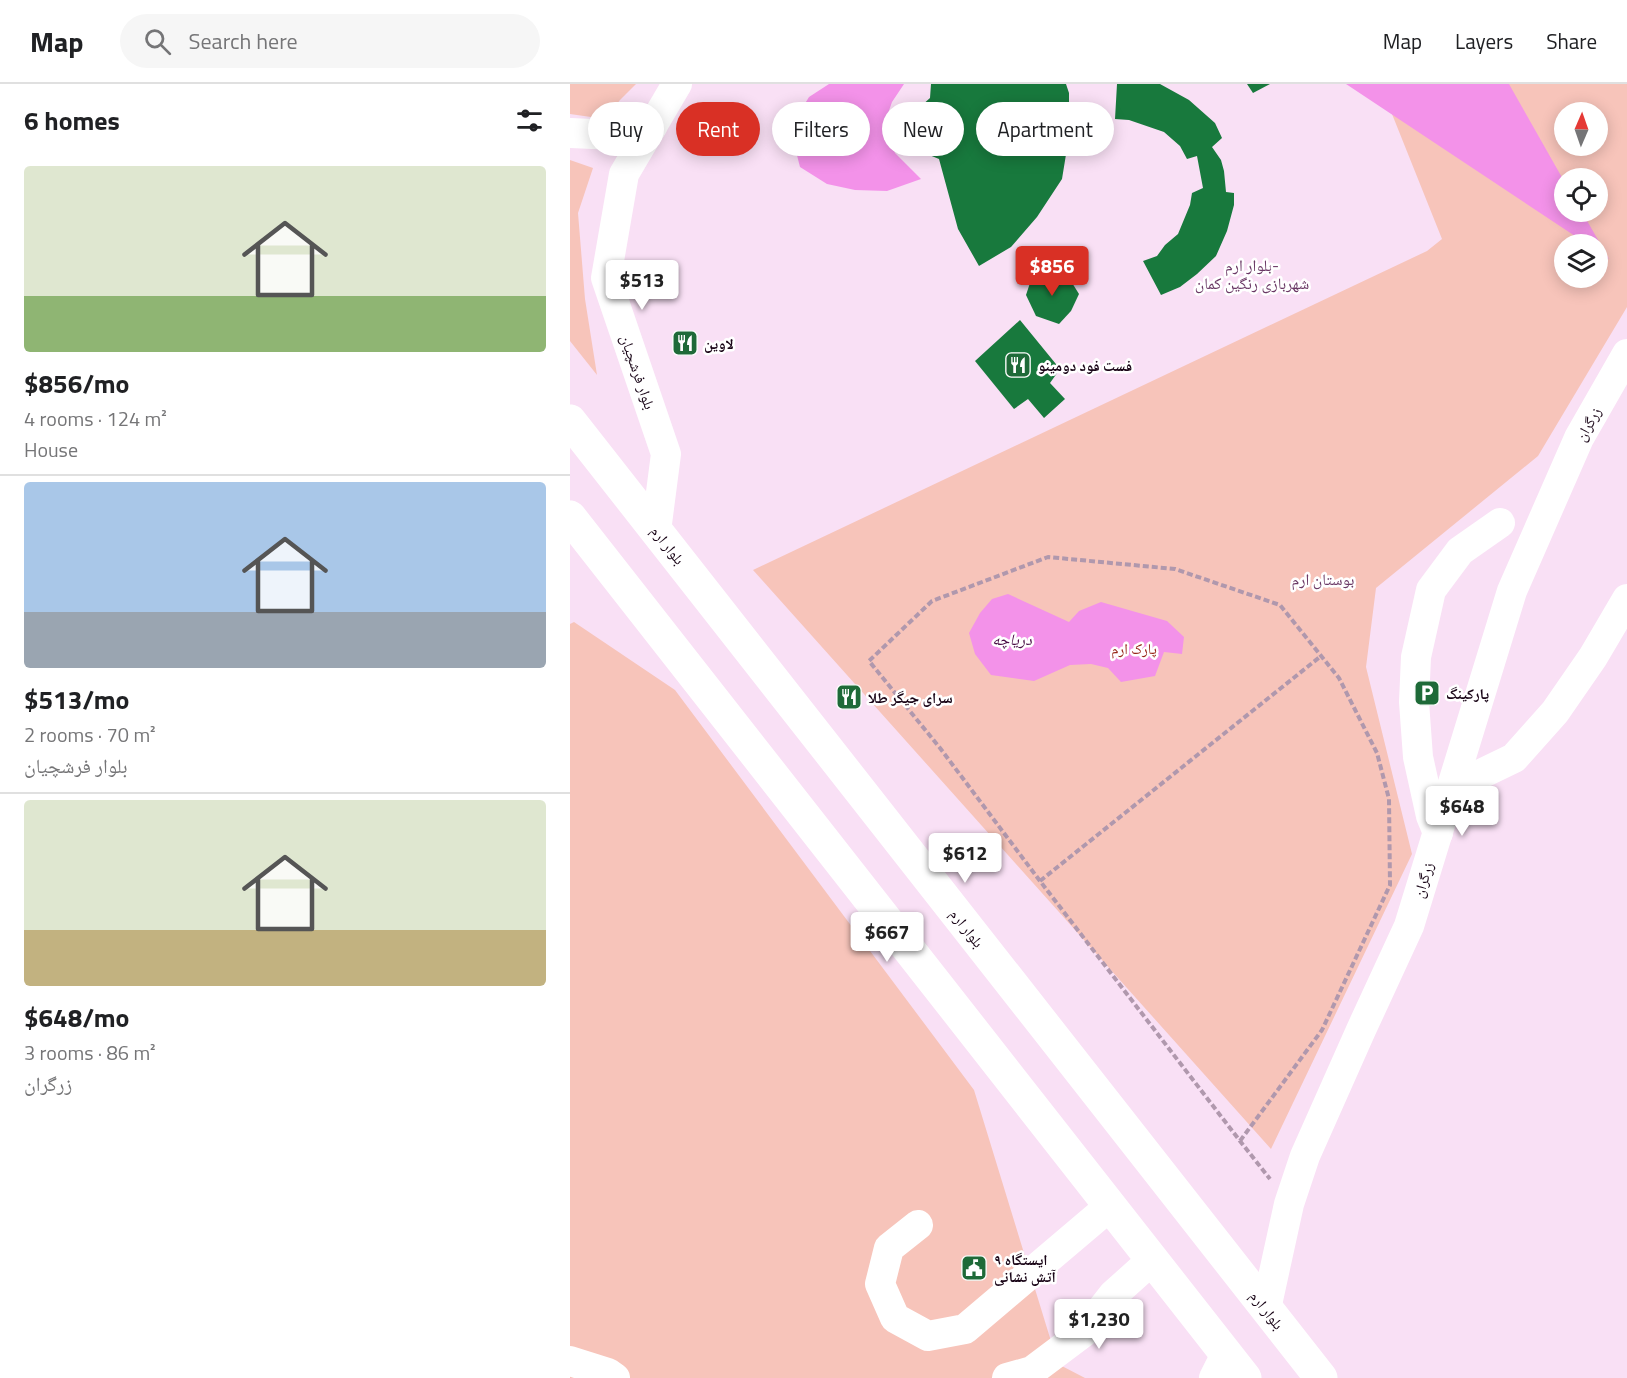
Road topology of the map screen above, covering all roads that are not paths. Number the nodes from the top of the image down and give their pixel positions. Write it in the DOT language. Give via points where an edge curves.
graph roads {
  1 [pos="677,84"];
  2 [pos="664,106"];
  3 [pos="570,133"];
  4 [pos="588,134"];
  5 [pos="635,156"];
  6 [pos="1627,354"];
  7 [pos="570,421"];
  8 [pos="570,517"];
  9 [pos="1500,523"];
  10 [pos="656,531"];
  11 [pos="1627,599"];
  12 [pos="1452,788"];
  13 [pos="1438,832"];
  14 [pos="1110,1206"];
  15 [pos="918,1225"];
  16 [pos="1152,1260"];
  17 [pos="1266,1309"];
  18 [pos="570,1361"];
  19 [pos="1228,1370"];
  20 [pos="615,1378"];
  21 [pos="1007,1378"];
  22 [pos="1321,1378"];
  1 -- 2 [label="street, بلوار فرشچیان"];
  3 -- 4 [label="street"];
  5 -- 10 [label="street, بلوار فرشچیان" via="624,174 606,278 666,454"];
  6 -- 12 [label="street, زرگران" via="1579,438 1512,591"];
  7 -- 10 [label="main road, بلوار ارم"];
  8 -- 14 [label="main road"];
  9 -- 13 [label="street" via="1460,551 1431,590 1416,657 1418,757"];
  10 -- 17 [label="main road, بلوار ارم"];
  11 -- 12 [label="street" via="1555,712 1514,758"];
  12 -- 13 [label="street, زرگران"];
  13 -- 17 [label="street, زرگران" via="1409,926 1305,1156 1289,1204"];
  14 -- 15 [label="street" via="965,1329 928,1336 895,1318 880,1284 889,1248"];
  14 -- 16 [label="main road"];
  16 -- 19 [label="main road"];
  16 -- 21 [label="street" via="1113,1295 1084,1332 1032,1371"];
  17 -- 22 [label="main road, بلوار ارم"];
  18 -- 20 [label="street"];
}
